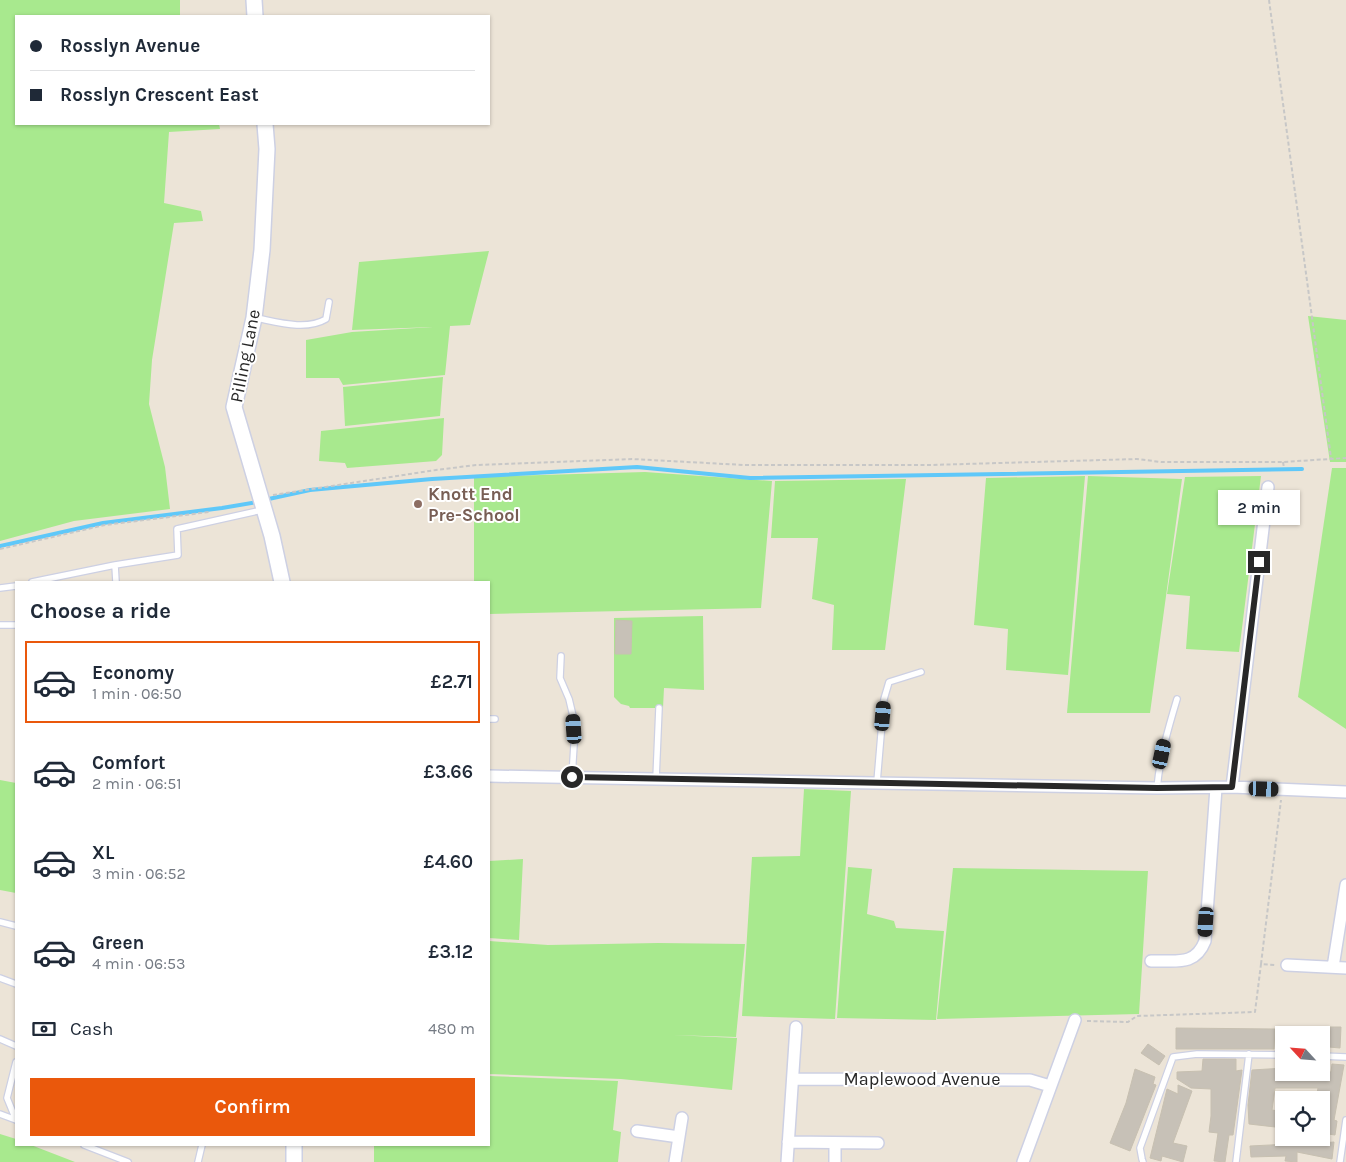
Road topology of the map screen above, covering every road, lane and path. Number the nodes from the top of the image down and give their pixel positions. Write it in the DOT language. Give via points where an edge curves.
graph roads {
  1 [pos="254,0"];
  2 [pos="1269,0"];
  3 [pos="255,15"];
  4 [pos="265,125"];
  5 [pos="329,302"];
  6 [pos="254,318"];
  7 [pos="1331,458"];
  8 [pos="1346,458"];
  9 [pos="1283,462"];
  10 [pos="1284,468"];
  11 [pos="1268,487"];
  12 [pos="281,494"];
  13 [pos="263,503"];
  14 [pos="105,526"];
  15 [pos="0,549"];
  16 [pos="115,565"];
  17 [pos="37,581"];
  18 [pos="116,581"];
  19 [pos="282,581"];
  20 [pos="15,586"];
  21 [pos="0,588"];
  22 [pos="0,625"];
  23 [pos="15,625"];
  24 [pos="560,656"];
  25 [pos="921,672"];
  26 [pos="1176,699"];
  27 [pos="659,708"];
  28 [pos="490,776"];
  29 [pos="572,777"];
  30 [pos="656,779"];
  31 [pos="877,782"];
  32 [pos="1232,787"];
  33 [pos="1157,788"];
  34 [pos="1216,788"];
  35 [pos="1281,789"];
  36 [pos="1346,792"];
  37 [pos="1346,885"];
  38 [pos="0,922"];
  39 [pos="15,926"];
  40 [pos="1151,961"];
  41 [pos="1261,964"];
  42 [pos="1287,966"];
  43 [pos="1333,967"];
  44 [pos="1346,968"];
  45 [pos="0,978"];
  46 [pos="15,984"];
  47 [pos="1075,1020"];
  48 [pos="796,1026"];
  49 [pos="0,1040"];
  50 [pos="15,1046"];
  51 [pos="1249,1054"];
  52 [pos="1275,1055"];
  53 [pos="1330,1056"];
  54 [pos="1346,1057"];
  55 [pos="15,1066"];
  56 [pos="793,1079"];
  57 [pos="1050,1086"];
  58 [pos="0,1114"];
  59 [pos="15,1118"];
  60 [pos="682,1118"];
  61 [pos="15,1120"];
  62 [pos="1346,1120"];
  63 [pos="637,1131"];
  64 [pos="679,1137"];
  65 [pos="788,1142"];
  66 [pos="878,1143"];
  67 [pos="835,1144"];
  68 [pos="87,1146"];
  69 [pos="202,1146"];
  70 [pos="294,1146"];
  71 [pos="128,1162"];
  72 [pos="198,1162"];
  73 [pos="294,1162"];
  74 [pos="675,1162"];
  75 [pos="787,1162"];
  76 [pos="835,1162"];
  77 [pos="1023,1162"];
  78 [pos="1143,1162"];
  79 [pos="1236,1162"];
  80 [pos="1340,1162"];
  1 -- 3 [label="street"];
  2 -- 7 [label="path"];
  4 -- 6 [label="street, Pilling Lane" via="267,149 262,250"];
  5 -- 6 [label="lane" via="326,319 320,322 294,324"];
  6 -- 13 [label="street, Pilling Lane" via="234,407"];
  7 -- 8 [label="path"];
  7 -- 9 [label="path"];
  9 -- 10 [label="path"];
  9 -- 12 [label="path" via="1161,462 1137,459 930,465 744,465 632,459 476,465"];
  11 -- 32 [label="street"];
  13 -- 16 [label="lane" via="177,529 178,556"];
  13 -- 19 [label="street, Pilling Lane"];
  14 -- 15 [label="path"];
  16 -- 17 [label="lane"];
  16 -- 18 [label="lane"];
  20 -- 21 [label="lane"];
  22 -- 23 [label="lane"];
  24 -- 29 [label="lane" via="560,678 574,716"];
  25 -- 31 [label="lane" via="889,682 884,699"];
  26 -- 33 [label="lane" via="1164,741"];
  27 -- 30 [label="lane"];
  28 -- 29 [label="street"];
  29 -- 30 [label="street"];
  30 -- 31 [label="street"];
  31 -- 33 [label="street"];
  32 -- 34 [label="street"];
  32 -- 35 [label="street"];
  33 -- 34 [label="street"];
  34 -- 40 [label="street" via="1205,941 1190,960"];
  35 -- 36 [label="street"];
  35 -- 41 [label="path"];
  37 -- 43 [label="street"];
  38 -- 39 [label="lane"];
  41 -- 42 [label="path"];
  41 -- 47 [label="path" via="1255,1012 1137,1016 1128,1022"];
  42 -- 43 [label="street"];
  43 -- 44 [label="street"];
  45 -- 46 [label="lane"];
  47 -- 57 [label="street"];
  48 -- 56 [label="street"];
  49 -- 50 [label="lane"];
  51 -- 52 [label="lane"];
  51 -- 78 [label="lane" via="1173,1057 1140,1148"];
  51 -- 79 [label="lane"];
  53 -- 54 [label="lane"];
  55 -- 59 [label="lane" via="7,1098"];
  56 -- 57 [label="street, Maplewood Avenue" via="1030,1080"];
  56 -- 65 [label="street"];
  57 -- 77 [label="street"];
  58 -- 61 [label="lane"];
  60 -- 64 [label="street"];
  62 -- 80 [label="lane"];
  63 -- 64 [label="street"];
  64 -- 74 [label="street"];
  65 -- 67 [label="street"];
  65 -- 75 [label="street"];
  66 -- 67 [label="street"];
  67 -- 76 [label="street"];
  68 -- 71 [label="lane"];
  69 -- 72 [label="lane"];
  70 -- 73 [label="street"];
}
